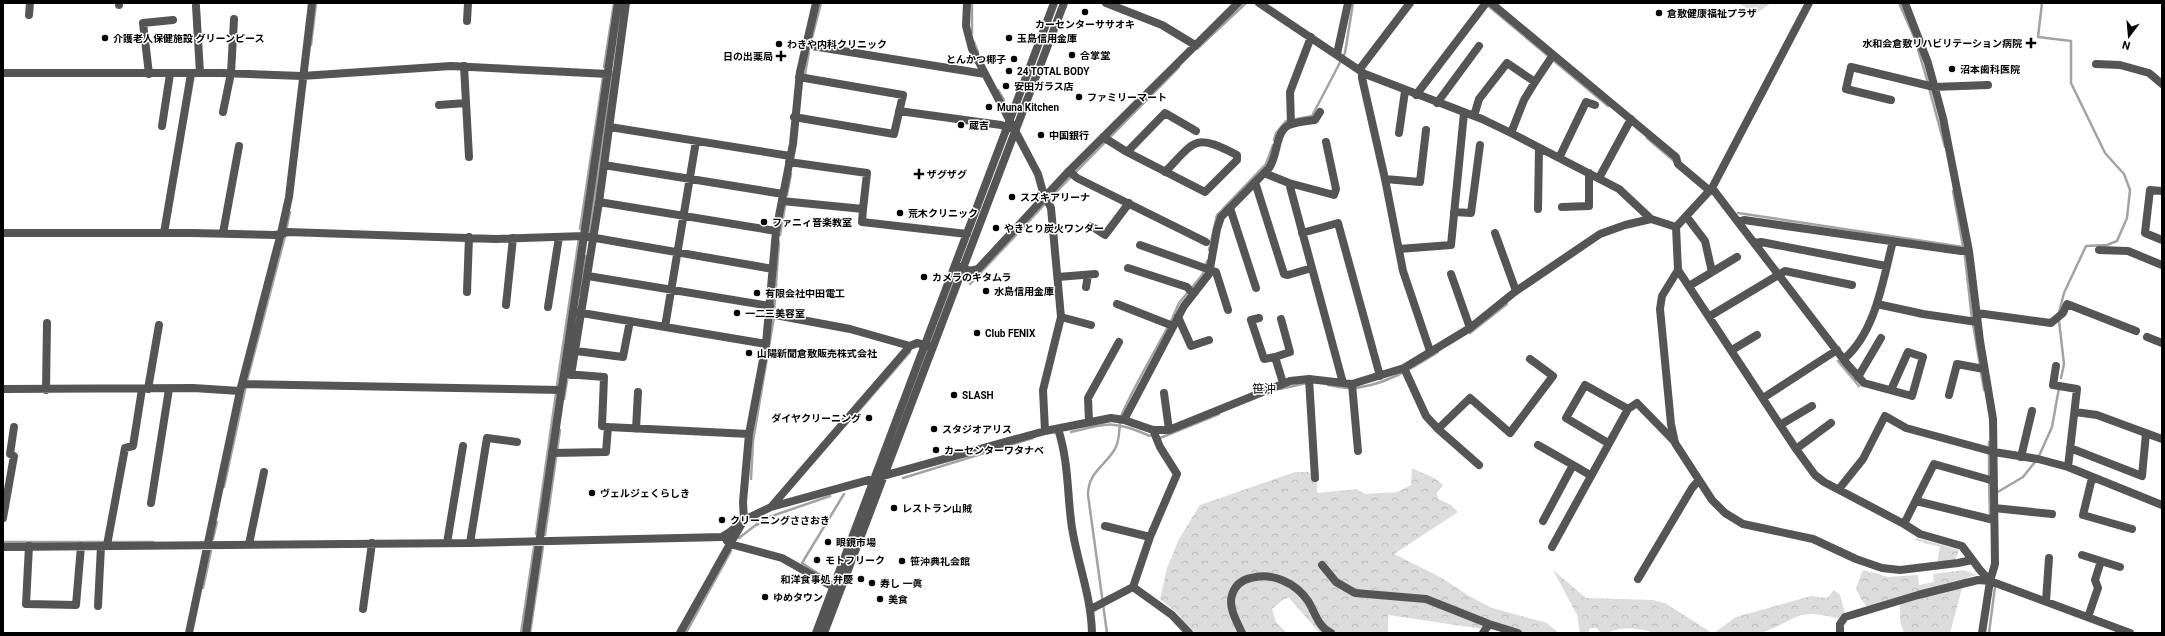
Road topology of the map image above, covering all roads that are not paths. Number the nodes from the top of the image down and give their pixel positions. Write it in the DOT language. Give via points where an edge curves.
graph roads {
  1 [pos="30,3"];
  2 [pos="312,3"];
  3 [pos="468,3"];
  4 [pos="618,3"];
  5 [pos="626,3"];
  6 [pos="816,3"];
  7 [pos="967,3"];
  8 [pos="1054,3"];
  9 [pos="1064,3"];
  10 [pos="1106,3"];
  11 [pos="1259,3"];
  12 [pos="1348,3"];
  13 [pos="1410,3"];
  14 [pos="1487,3"];
  15 [pos="1809,3"];
  16 [pos="1905,3"];
  17 [pos="1235,4"];
  18 [pos="196,6"];
  19 [pos="1127,7"];
  20 [pos="29,15"];
  21 [pos="234,19"];
  22 [pos="173,20"];
  23 [pos="467,21"];
  24 [pos="1311,37"];
  25 [pos="806,45"];
  26 [pos="1195,45"];
  27 [pos="1479,46"];
  28 [pos="1341,57"];
  29 [pos="1551,57"];
  30 [pos="2096,64"];
  31 [pos="464,66"];
  32 [pos="1360,71"];
  33 [pos="3,73"];
  34 [pos="200,73"];
  35 [pos="231,73"];
  36 [pos="149,74"];
  37 [pos="170,74"];
  38 [pos="191,74"];
  39 [pos="608,74"];
  40 [pos="985,74"];
  41 [pos="305,76"];
  42 [pos="798,79"];
  43 [pos="1535,82"];
  44 [pos="2162,84"];
  45 [pos="1988,85"];
  46 [pos="1931,86"];
  47 [pos="1405,91"];
  48 [pos="1416,95"];
  49 [pos="1891,100"];
  50 [pos="1437,102"];
  51 [pos="466,103"];
  52 [pos="439,105"];
  53 [pos="1594,105"];
  54 [pos="899,111"];
  55 [pos="223,112"];
  56 [pos="1320,112"];
  57 [pos="1464,112"];
  58 [pos="1474,116"];
  59 [pos="794,117"];
  60 [pos="1291,121"];
  61 [pos="1629,122"];
  62 [pos="162,126"];
  63 [pos="1011,126"];
  64 [pos="610,127"];
  65 [pos="1426,130"];
  66 [pos="1196,131"];
  67 [pos="1399,133"];
  68 [pos="1510,133"];
  69 [pos="1106,140"];
  70 [pos="696,141"];
  71 [pos="1326,142"];
  72 [pos="1480,145"];
  73 [pos="239,146"];
  74 [pos="1539,148"];
  75 [pos="1127,152"];
  76 [pos="469,157"];
  77 [pos="1559,158"];
  78 [pos="790,159"];
  79 [pos="604,165"];
  80 [pos="1165,172"];
  81 [pos="1072,173"];
  82 [pos="1264,173"];
  83 [pos="1589,173"];
  84 [pos="690,178"];
  85 [pos="1599,178"];
  86 [pos="1385,179"];
  87 [pos="1255,182"];
  88 [pos="1289,183"];
  89 [pos="1711,189"];
  90 [pos="2162,191"];
  91 [pos="1046,196"];
  92 [pos="782,197"];
  93 [pos="599,202"];
  94 [pos="1129,203"];
  95 [pos="1562,207"];
  96 [pos="1230,208"];
  97 [pos="863,209"];
  98 [pos="1538,209"];
  99 [pos="1454,212"];
  100 [pos="683,215"];
  101 [pos="1686,216"];
  102 [pos="1650,219"];
  103 [pos="1738,222"];
  104 [pos="1092,226"];
  105 [pos="1676,227"];
  106 [pos="776,231"];
  107 [pos="3,233"];
  108 [pos="164,233"];
  109 [pos="223,233"];
  110 [pos="285,233"];
  111 [pos="1302,233"];
  112 [pos="1495,233"];
  113 [pos="967,234"];
  114 [pos="469,237"];
  115 [pos="559,237"];
  116 [pos="589,237"];
  117 [pos="513,238"];
  118 [pos="2162,240"];
  119 [pos="1893,241"];
  120 [pos="1206,242"];
  121 [pos="1754,242"];
  122 [pos="1140,245"];
  123 [pos="1399,248"];
  124 [pos="2099,250"];
  125 [pos="1965,251"];
  126 [pos="678,253"];
  127 [pos="1737,257"];
  128 [pos="2162,265"];
  129 [pos="1886,266"];
  130 [pos="959,267"];
  131 [pos="1128,268"];
  132 [pos="1207,268"];
  133 [pos="1312,268"];
  134 [pos="773,269"];
  135 [pos="1678,270"];
  136 [pos="1712,272"];
  137 [pos="1451,274"];
  138 [pos="588,276"];
  139 [pos="1776,276"];
  140 [pos="1058,277"];
  141 [pos="1852,285"];
  142 [pos="1689,286"];
  143 [pos="1086,287"];
  144 [pos="1256,288"];
  145 [pos="671,289"];
  146 [pos="1191,291"];
  147 [pos="1516,291"];
  148 [pos="467,292"];
  149 [pos="506,304"];
  150 [pos="1117,304"];
  151 [pos="1877,304"];
  152 [pos="548,307"];
  153 [pos="770,310"];
  154 [pos="1228,310"];
  155 [pos="577,312"];
  156 [pos="1710,316"];
  157 [pos="1061,317"];
  158 [pos="1178,318"];
  159 [pos="1259,318"];
  160 [pos="1281,319"];
  161 [pos="1975,320"];
  162 [pos="630,321"];
  163 [pos="48,323"];
  164 [pos="159,325"];
  165 [pos="1090,325"];
  166 [pos="1171,325"];
  167 [pos="665,327"];
  168 [pos="1470,328"];
  169 [pos="2136,331"];
  170 [pos="1756,335"];
  171 [pos="2147,337"];
  172 [pos="1881,338"];
  173 [pos="1209,340"];
  174 [pos="1119,342"];
  175 [pos="2162,343"];
  176 [pos="766,344"];
  177 [pos="910,346"];
  178 [pos="929,346"];
  179 [pos="1732,350"];
  180 [pos="1837,350"];
  181 [pos="576,351"];
  182 [pos="1430,351"];
  183 [pos="1275,357"];
  184 [pos="1530,359"];
  185 [pos="1844,359"];
  186 [pos="2056,366"];
  187 [pos="1982,369"];
  188 [pos="1405,370"];
  189 [pos="567,374"];
  190 [pos="1380,376"];
  191 [pos="1858,377"];
  192 [pos="1309,382"];
  193 [pos="1283,383"];
  194 [pos="1343,383"];
  195 [pos="244,386"];
  196 [pos="1353,387"];
  197 [pos="3,389"];
  198 [pos="145,389"];
  199 [pos="169,389"];
  200 [pos="46,390"];
  201 [pos="561,390"];
  202 [pos="1891,390"];
  203 [pos="638,392"];
  204 [pos="1164,393"];
  205 [pos="1949,395"];
  206 [pos="1763,398"];
  207 [pos="1812,406"];
  208 [pos="1628,409"];
  209 [pos="2032,411"];
  210 [pos="2075,412"];
  211 [pos="1122,419"];
  212 [pos="1089,422"];
  213 [pos="1831,423"];
  214 [pos="1780,425"];
  215 [pos="14,427"];
  216 [pos="608,427"];
  217 [pos="636,429"];
  218 [pos="1058,429"];
  219 [pos="1045,430"];
  220 [pos="1153,430"];
  221 [pos="1169,430"];
  222 [pos="1438,430"];
  223 [pos="2146,433"];
  224 [pos="749,434"];
  225 [pos="2162,439"];
  226 [pos="517,442"];
  227 [pos="1608,443"];
  228 [pos="1675,443"];
  229 [pos="1538,445"];
  230 [pos="463,446"];
  231 [pos="2070,448"];
  232 [pos="1796,449"];
  233 [pos="1358,451"];
  234 [pos="1991,451"];
  235 [pos="555,453"];
  236 [pos="2021,457"];
  237 [pos="1478,465"];
  238 [pos="1572,465"];
  239 [pos="2068,467"];
  240 [pos="264,472"];
  241 [pos="1590,475"];
  242 [pos="884,476"];
  243 [pos="875,478"];
  244 [pos="1315,478"];
  245 [pos="2092,478"];
  246 [pos="1699,480"];
  247 [pos="1991,480"];
  248 [pos="1839,489"];
  249 [pos="6,490"];
  250 [pos="1916,501"];
  251 [pos="151,503"];
  252 [pos="2162,505"];
  253 [pos="771,507"];
  254 [pos="1994,508"];
  255 [pos="2052,514"];
  256 [pos="3,518"];
  257 [pos="744,520"];
  258 [pos="1991,520"];
  259 [pos="1543,521"];
  260 [pos="1904,524"];
  261 [pos="1105,526"];
  262 [pos="2132,529"];
  263 [pos="722,537"];
  264 [pos="1150,537"];
  265 [pos="539,541"];
  266 [pos="372,543"];
  267 [pos="447,543"];
  268 [pos="470,543"];
  269 [pos="106,544"];
  270 [pos="249,544"];
  271 [pos="730,544"];
  272 [pos="29,546"];
  273 [pos="81,546"];
  274 [pos="207,546"];
  275 [pos="3,547"];
  276 [pos="1552,547"];
  277 [pos="2082,556"];
  278 [pos="2048,558"];
  279 [pos="1972,560"];
  280 [pos="2101,561"];
  281 [pos="1322,565"];
  282 [pos="2120,567"];
  283 [pos="1638,579"];
  284 [pos="1990,581"];
  285 [pos="1133,587"];
  286 [pos="837,588"];
  287 [pos="2046,601"];
  288 [pos="98,606"];
  289 [pos="363,609"];
  290 [pos="1091,609"];
  291 [pos="2088,617"];
  292 [pos="1489,624"];
  293 [pos="189,633"];
  294 [pos="526,633"];
  295 [pos="680,633"];
  296 [pos="816,633"];
  297 [pos="824,633"];
  298 [pos="1092,633"];
  299 [pos="1189,633"];
  300 [pos="1242,633"];
  301 [pos="1331,633"];
  302 [pos="1483,633"];
  303 [pos="1518,633"];
  304 [pos="1840,633"];
  305 [pos="1982,633"];
  306 [pos="2130,633"];
  1 -- 20 [label="street"];
  2 -- 41 [label="street"];
  3 -- 23 [label="street"];
  4 -- 39 [label="street"];
  5 -- 64 [label="street"];
  6 -- 25 [label="street"];
  7 -- 40 [label="street" via="966,26 972,49"];
  8 -- 63 [label="street"];
  9 -- 63 [label="street"];
  10 -- 19 [label="street"];
  11 -- 24 [label="street"];
  12 -- 28 [label="street"];
  13 -- 32 [label="street"];
  14 -- 29 [label="street"];
  14 -- 48 [label="street"];
  15 -- 89 [label="street"];
  16 -- 46 [label="street" via="1918,33"];
  17 -- 26 [label="street"];
  18 -- 34 [label="street"];
  19 -- 26 [label="street"];
  21 -- 35 [label="street"];
  22 -- 36 [label="street" via="143,23"];
  24 -- 28 [label="street"];
  24 -- 60 [label="street" via="1290,92"];
  25 -- 40 [label="street"];
  25 -- 42 [label="street"];
  26 -- 69 [label="street"];
  27 -- 50 [label="street"];
  28 -- 32 [label="street"];
  29 -- 43 [label="street"];
  29 -- 61 [label="street"];
  30 -- 44 [label="street" via="2120,66 2149,73"];
  31 -- 39 [label="street"];
  31 -- 41 [label="street"];
  31 -- 51 [label="street"];
  32 -- 47 [label="street"];
  32 -- 86 [label="street"];
  33 -- 36 [label="street"];
  34 -- 35 [label="street"];
  34 -- 38 [label="street"];
  35 -- 41 [label="street"];
  35 -- 55 [label="street"];
  36 -- 37 [label="street"];
  37 -- 38 [label="street"];
  37 -- 62 [label="street"];
  38 -- 108 [label="street"];
  39 -- 116 [label="street"];
  40 -- 63 [label="street"];
  41 -- 110 [label="street"];
  42 -- 54 [label="street" via="904,94"];
  42 -- 59 [label="street"];
  43 -- 58 [label="street" via="1508,63 1479,99"];
  43 -- 68 [label="street"];
  45 -- 46 [label="street"];
  46 -- 49 [label="street" via="1851,67 1846,90"];
  46 -- 125 [label="street" via="1951,154"];
  47 -- 48 [label="street"];
  47 -- 67 [label="street"];
  48 -- 50 [label="street"];
  50 -- 57 [label="street"];
  51 -- 52 [label="street"];
  51 -- 76 [label="street"];
  53 -- 77 [label="street" via="1586,102"];
  54 -- 59 [label="street" via="894,134"];
  54 -- 63 [label="street"];
  56 -- 60 [label="street" via="1315,120"];
  57 -- 58 [label="street"];
  57 -- 99 [label="street"];
  58 -- 68 [label="street"];
  59 -- 78 [label="street"];
  60 -- 82 [label="street" via="1283,130 1273,163"];
  61 -- 85 [label="street"];
  61 -- 89 [label="street" via="1676,157 1678,164"];
  63 -- 91 [label="street" via="1038,174"];
  63 -- 113 [label="street"];
  63 -- 130 [label="street"];
  64 -- 70 [label="street"];
  64 -- 79 [label="street"];
  65 -- 86 [label="street" via="1420,182"];
  66 -- 75 [label="street" via="1165,113"];
  68 -- 74 [label="street"];
  69 -- 75 [label="street"];
  69 -- 81 [label="street"];
  70 -- 78 [label="street"];
  70 -- 84 [label="street"];
  71 -- 88 [label="street" via="1336,189 1334,195"];
  72 -- 99 [label="street" via="1471,213"];
  73 -- 109 [label="street"];
  74 -- 77 [label="street"];
  74 -- 98 [label="street"];
  75 -- 80 [label="street"];
  77 -- 83 [label="street"];
  78 -- 92 [label="street"];
  78 -- 97 [label="street" via="867,173"];
  79 -- 84 [label="street"];
  79 -- 93 [label="street"];
  80 -- 80 [label="street" via="1192,144 1213,142 1237,155 1237,160 1205,192"];
  81 -- 91 [label="street"];
  81 -- 94 [label="street"];
  82 -- 87 [label="street"];
  82 -- 88 [label="street"];
  83 -- 85 [label="street"];
  83 -- 95 [label="street" via="1589,206"];
  84 -- 92 [label="street"];
  84 -- 100 [label="street"];
  85 -- 102 [label="street" via="1619,190"];
  86 -- 123 [label="street"];
  87 -- 96 [label="street"];
  87 -- 133 [label="street" via="1284,274"];
  88 -- 111 [label="street"];
  89 -- 101 [label="street"];
  89 -- 103 [label="street"];
  90 -- 118 [label="street" via="2150,190 2145,233"];
  91 -- 130 [label="street" via="978,269 973,271"];
  91 -- 140 [label="street" via="1051,208"];
  92 -- 97 [label="street"];
  92 -- 106 [label="street"];
  93 -- 100 [label="street"];
  93 -- 116 [label="street"];
  94 -- 104 [label="street" via="1105,235"];
  94 -- 120 [label="street"];
  96 -- 132 [label="street" via="1218,223"];
  96 -- 144 [label="street"];
  97 -- 113 [label="street" via="862,222"];
  99 -- 123 [label="street" via="1451,245"];
  100 -- 106 [label="street"];
  100 -- 126 [label="street"];
  101 -- 105 [label="street"];
  101 -- 136 [label="street" via="1705,240"];
  102 -- 105 [label="street"];
  102 -- 147 [label="street" via="1600,234"];
  103 -- 119 [label="street" via="1744,220"];
  103 -- 121 [label="street"];
  105 -- 135 [label="street"];
  106 -- 134 [label="street"];
  107 -- 108 [label="street"];
  108 -- 109 [label="street"];
  109 -- 110 [label="street"];
  110 -- 114 [label="street"];
  110 -- 195 [label="street"];
  111 -- 133 [label="street"];
  111 -- 190 [label="street" via="1338,222"];
  112 -- 147 [label="street"];
  113 -- 130 [label="street"];
  114 -- 117 [label="street"];
  114 -- 148 [label="street"];
  115 -- 116 [label="street"];
  115 -- 117 [label="street"];
  115 -- 152 [label="street"];
  116 -- 126 [label="street"];
  116 -- 138 [label="street"];
  116 -- 155 [label="street"];
  117 -- 149 [label="street"];
  119 -- 125 [label="street"];
  119 -- 129 [label="street"];
  121 -- 129 [label="street"];
  121 -- 139 [label="street"];
  122 -- 132 [label="street"];
  123 -- 182 [label="street" via="1403,271"];
  124 -- 128 [label="street" via="2128,251"];
  125 -- 161 [label="street"];
  126 -- 134 [label="street"];
  126 -- 145 [label="street"];
  127 -- 136 [label="street"];
  129 -- 151 [label="street"];
  130 -- 178 [label="street"];
  131 -- 146 [label="street"];
  132 -- 146 [label="street" via="1209,274"];
  132 -- 154 [label="street" via="1216,272"];
  133 -- 194 [label="street"];
  134 -- 153 [label="street"];
  135 -- 142 [label="street"];
  135 -- 228 [label="street" via="1662,296 1660,309"];
  136 -- 142 [label="street"];
  137 -- 168 [label="street"];
  138 -- 145 [label="street"];
  138 -- 155 [label="street"];
  139 -- 141 [label="street" via="1785,271"];
  139 -- 156 [label="street"];
  139 -- 180 [label="street"];
  140 -- 143 [label="street" via="1092,274"];
  140 -- 157 [label="street"];
  142 -- 156 [label="street"];
  145 -- 153 [label="street"];
  145 -- 167 [label="street"];
  146 -- 158 [label="street"];
  147 -- 168 [label="street"];
  150 -- 166 [label="street"];
  151 -- 161 [label="street"];
  151 -- 185 [label="street" via="1851,353"];
  153 -- 176 [label="street"];
  153 -- 177 [label="street"];
  155 -- 162 [label="street"];
  155 -- 181 [label="street"];
  155 -- 189 [label="street"];
  156 -- 179 [label="street"];
  157 -- 165 [label="street"];
  157 -- 219 [label="street" via="1044,390"];
  158 -- 166 [label="street"];
  158 -- 173 [label="street" via="1191,346"];
  159 -- 183 [label="street" via="1251,320 1264,359"];
  160 -- 183 [label="street" via="1290,352"];
  161 -- 169 [label="street" via="2051,323 2063,313 2067,304"];
  161 -- 187 [label="street"];
  162 -- 167 [label="street"];
  162 -- 181 [label="street" via="623,357"];
  163 -- 200 [label="street"];
  164 -- 198 [label="street"];
  166 -- 211 [label="street"];
  167 -- 176 [label="street"];
  168 -- 182 [label="street"];
  170 -- 179 [label="street"];
  171 -- 175 [label="street"];
  172 -- 191 [label="street"];
  174 -- 212 [label="street" via="1088,398"];
  176 -- 224 [label="street"];
  177 -- 178 [label="street" via="917,343"];
  177 -- 253 [label="street"];
  178 -- 242 [label="street"];
  178 -- 243 [label="street"];
  179 -- 206 [label="street"];
  180 -- 185 [label="street"];
  180 -- 206 [label="street"];
  181 -- 189 [label="street"];
  182 -- 188 [label="street"];
  183 -- 193 [label="street"];
  184 -- 222 [label="street" via="1553,376 1510,433 1470,398"];
  185 -- 191 [label="street"];
  186 -- 210 [label="street" via="2053,385 2077,389"];
  187 -- 205 [label="street" via="1957,364"];
  187 -- 234 [label="street" via="1993,419"];
  188 -- 190 [label="street"];
  188 -- 222 [label="street" via="1426,416"];
  189 -- 201 [label="street"];
  189 -- 216 [label="street" via="604,377 602,426"];
  190 -- 196 [label="street"];
  191 -- 202 [label="street" via="1864,382"];
  192 -- 193 [label="street"];
  192 -- 194 [label="street"];
  192 -- 244 [label="street"];
  193 -- 221 [label="street"];
  194 -- 196 [label="street"];
  195 -- 199 [label="street"];
  195 -- 201 [label="street"];
  195 -- 274 [label="street"];
  196 -- 233 [label="street"];
  197 -- 200 [label="street"];
  198 -- 199 [label="street"];
  198 -- 200 [label="street"];
  198 -- 269 [label="street" via="133,446 125,448"];
  199 -- 251 [label="street"];
  201 -- 235 [label="street"];
  202 -- 202 [label="street" via="1912,396 1923,357 1908,352"];
  203 -- 217 [label="street"];
  204 -- 221 [label="street"];
  206 -- 214 [label="street"];
  207 -- 214 [label="street"];
  208 -- 227 [label="street"];
  208 -- 227 [label="street" via="1585,385 1566,418"];
  208 -- 228 [label="street" via="1637,403"];
  209 -- 236 [label="street"];
  210 -- 223 [label="street" via="2097,416"];
  210 -- 231 [label="street"];
  211 -- 212 [label="street"];
  211 -- 220 [label="street"];
  212 -- 218 [label="street"];
  213 -- 232 [label="street"];
  214 -- 232 [label="street"];
  215 -- 249 [label="street" via="10,454 14,456"];
  216 -- 217 [label="street"];
  216 -- 235 [label="street" via="606,452"];
  217 -- 224 [label="street"];
  218 -- 219 [label="street"];
  218 -- 290 [label="street" via="1065,450 1072,529"];
  219 -- 242 [label="street"];
  220 -- 221 [label="street"];
  220 -- 264 [label="street" via="1177,474"];
  222 -- 237 [label="street"];
  223 -- 225 [label="street"];
  223 -- 231 [label="street" via="2142,476"];
  224 -- 257 [label="street" via="743,502"];
  226 -- 268 [label="street" via="487,438"];
  227 -- 241 [label="street"];
  228 -- 246 [label="street"];
  229 -- 238 [label="street"];
  230 -- 267 [label="street"];
  231 -- 239 [label="street"];
  232 -- 248 [label="street" via="1815,475"];
  234 -- 236 [label="street"];
  234 -- 247 [label="street"];
  234 -- 248 [label="street" via="1906,428 1885,416 1863,459"];
  235 -- 265 [label="street"];
  236 -- 239 [label="street"];
  238 -- 241 [label="street"];
  238 -- 259 [label="street"];
  239 -- 245 [label="street"];
  240 -- 270 [label="street"];
  241 -- 276 [label="street"];
  242 -- 243 [label="street"];
  242 -- 286 [label="street"];
  243 -- 253 [label="street"];
  243 -- 286 [label="street"];
  245 -- 252 [label="street"];
  245 -- 262 [label="street" via="2082,515"];
  246 -- 279 [label="street" via="1712,500 1725,513 1743,524 1813,539 1882,568 1900,570"];
  246 -- 283 [label="street"];
  247 -- 250 [label="street" via="1934,464"];
  247 -- 254 [label="street"];
  248 -- 260 [label="street"];
  249 -- 256 [label="street"];
  250 -- 258 [label="street"];
  250 -- 260 [label="street"];
  253 -- 257 [label="street"];
  254 -- 255 [label="street"];
  254 -- 258 [label="street"];
  257 -- 263 [label="street"];
  257 -- 271 [label="street"];
  258 -- 284 [label="street" via="1995,564"];
  260 -- 279 [label="street" via="1920,534 1962,546"];
  261 -- 264 [label="street"];
  263 -- 265 [label="street"];
  263 -- 271 [label="street"];
  264 -- 285 [label="street"];
  265 -- 268 [label="street"];
  265 -- 294 [label="street"];
  266 -- 267 [label="street"];
  266 -- 270 [label="street"];
  266 -- 289 [label="street"];
  267 -- 268 [label="street"];
  269 -- 273 [label="street"];
  269 -- 274 [label="street"];
  269 -- 288 [label="street"];
  270 -- 274 [label="street"];
  271 -- 286 [label="street" via="782,558"];
  271 -- 295 [label="street"];
  272 -- 273 [label="street"];
  272 -- 273 [label="street" via="26,604 76,605"];
  272 -- 275 [label="street"];
  274 -- 293 [label="street"];
  277 -- 280 [label="street"];
  278 -- 287 [label="street"];
  279 -- 284 [label="street"];
  280 -- 282 [label="street"];
  280 -- 291 [label="street" via="2095,580 2098,588"];
  281 -- 292 [label="street" via="1336,582 1355,593 1426,599"];
  284 -- 287 [label="street"];
  284 -- 304 [label="street" via="1978,580 1846,617 1840,624"];
  284 -- 305 [label="street"];
  285 -- 290 [label="street"];
  285 -- 299 [label="street" via="1172,615"];
  286 -- 296 [label="street"];
  286 -- 297 [label="street"];
  287 -- 291 [label="street"];
  290 -- 298 [label="street"];
  291 -- 306 [label="street"];
  292 -- 302 [label="street"];
  292 -- 303 [label="street"];
  300 -- 301 [label="street" via="1230,603 1232,594 1243,580 1268,576 1278,578 1298,590 1308,600 1322,626"];
}
